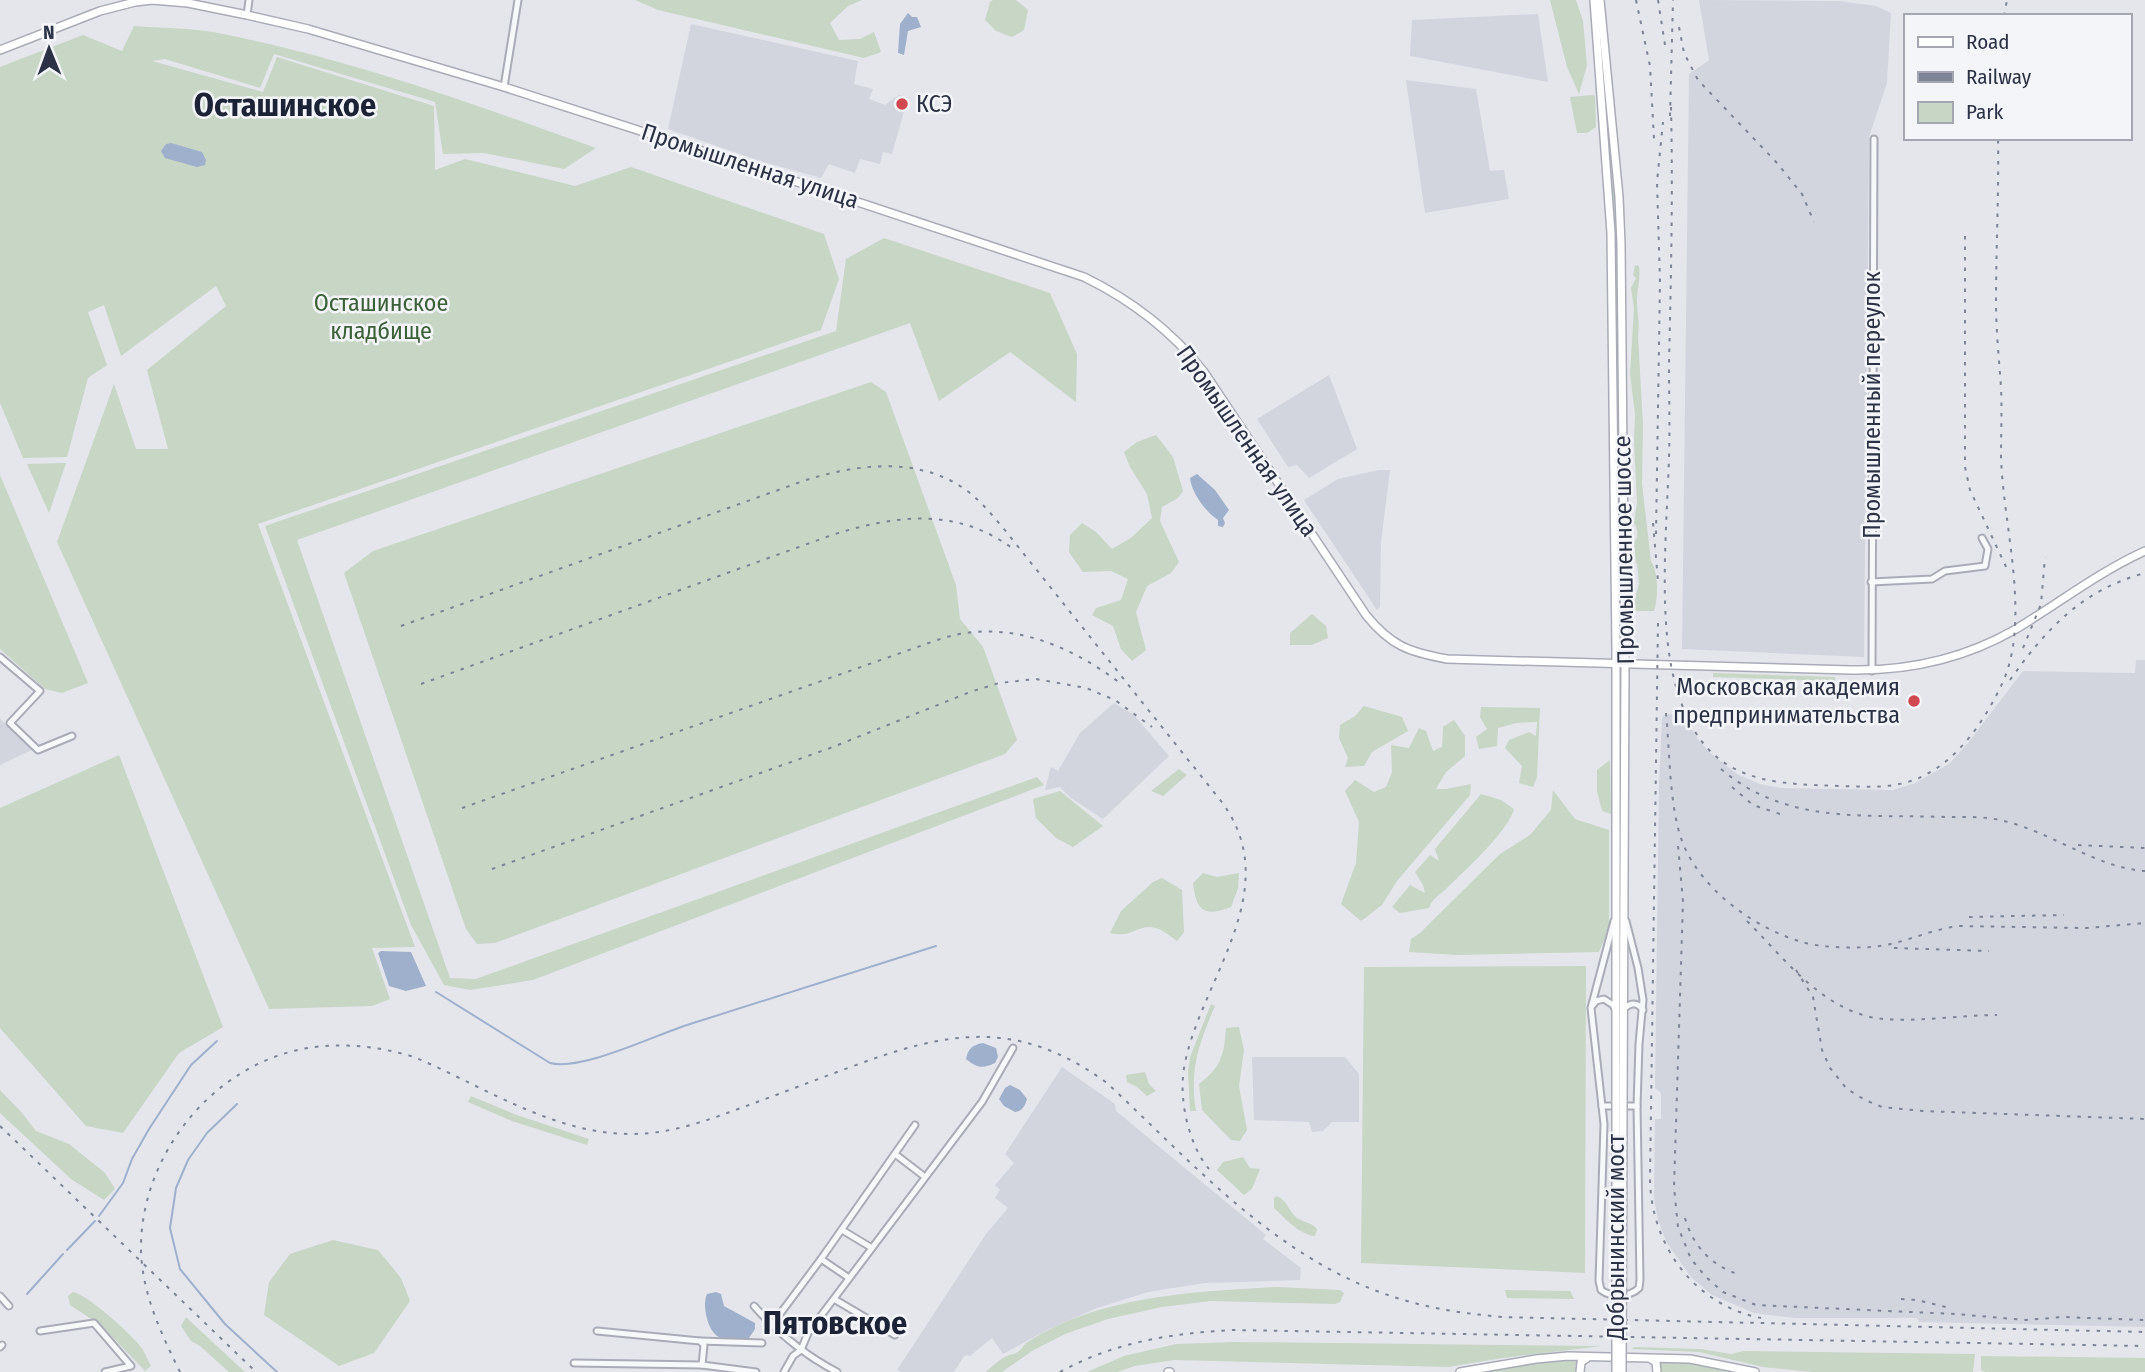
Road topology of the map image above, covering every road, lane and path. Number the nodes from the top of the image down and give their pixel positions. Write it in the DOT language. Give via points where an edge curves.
graph roads {
  1 [pos="249,0"];
  2 [pos="518,0"];
  3 [pos="1594,0"];
  4 [pos="1600,0"];
  5 [pos="247,15"];
  6 [pos="0,50"];
  7 [pos="504,88"];
  8 [pos="1613,134"];
  9 [pos="1604,135"];
  10 [pos="1874,139"];
  11 [pos="1613,385"];
  12 [pos="1623,385"];
  13 [pos="1982,538"];
  14 [pos="2145,551"];
  15 [pos="1871,582"];
  16 [pos="0,657"];
  17 [pos="1616,663"];
  18 [pos="1625,664"];
  19 [pos="1872,671"];
  20 [pos="72,736"];
  21 [pos="1625,917"];
  22 [pos="1615,918"];
  23 [pos="1591,1008"];
  24 [pos="1619,1011"];
  25 [pos="1644,1013"];
  26 [pos="1013,1048"];
  27 [pos="1620,1102"];
  28 [pos="1602,1106"];
  29 [pos="1637,1106"];
  30 [pos="915,1125"];
  31 [pos="895,1154"];
  32 [pos="925,1177"];
  33 [pos="842,1230"];
  34 [pos="872,1248"];
  35 [pos="821,1259"];
  36 [pos="849,1278"];
  37 [pos="0,1296"];
  38 [pos="834,1299"];
  39 [pos="9,1306"];
  40 [pos="754,1306"];
  41 [pos="771,1326"];
  42 [pos="40,1331"];
  43 [pos="597,1331"];
  44 [pos="895,1335"];
  45 [pos="700,1341"];
  46 [pos="762,1343"];
  47 [pos="801,1350"];
  48 [pos="1591,1356"];
  49 [pos="1644,1357"];
  50 [pos="574,1363"];
  51 [pos="702,1365"];
  52 [pos="131,1366"];
  53 [pos="105,1372"];
  54 [pos="137,1372"];
  55 [pos="756,1372"];
  56 [pos="784,1372"];
  57 [pos="837,1372"];
  58 [pos="1460,1372"];
  59 [pos="1580,1372"];
  60 [pos="1616,1372"];
  61 [pos="1622,1372"];
  62 [pos="1657,1372"];
  63 [pos="1755,1372"];
  1 -- 5 [label="street"];
  2 -- 7 [label="street"];
  3 -- 9 [label="main road, Промышленное шоссе"];
  4 -- 8 [label="main road, Промышленное шоссе"];
  5 -- 6 [label="main road, Промышленная улица" via="188,2 135,2"];
  5 -- 7 [label="main road, Промышленная улица"];
  7 -- 17 [label="main road, Промышленная улица" via="1052,266 1104,287 1164,328 1194,358 1379,632 1413,652 1447,659"];
  8 -- 9 [label="main road"];
  8 -- 12 [label="main road, Промышленное шоссе" via="1621,244"];
  9 -- 11 [label="main road, Промышленное шоссе"];
  10 -- 15 [label="street, Промышленный переулок"];
  11 -- 12 [label="main road"];
  11 -- 17 [label="main road, Промышленное шоссе"];
  12 -- 18 [label="main road, Промышленное шоссе"];
  13 -- 15 [label="street" via="1988,549 1985,566 1945,571 1932,579"];
  14 -- 19 [label="main road, Промышленная улица" via="1972,650 1930,664"];
  15 -- 19 [label="street, Промышленный переулок"];
  16 -- 20 [label="street" via="40,691 10,723 38,750"];
  17 -- 18 [label="main road, Промышленная улица"];
  17 -- 22 [label="main road, Промышленное шоссе"];
  18 -- 19 [label="main road, Промышленная улица"];
  18 -- 21 [label="main road, Промышленное шоссе"];
  21 -- 24 [label="main road, Промышленное шоссе"];
  21 -- 25 [label="street"];
  22 -- 23 [label="street"];
  22 -- 24 [label="main road, Промышленное шоссе"];
  23 -- 24 [label="street" via="1604,999"];
  23 -- 28 [label="street"];
  24 -- 25 [label="street" via="1632,1004"];
  24 -- 27 [label="main road, Промышленное шоссе"];
  25 -- 29 [label="street"];
  26 -- 32 [label="street" via="982,1102"];
  27 -- 60 [label="main road, Добрынинский мост, bridge"];
  27 -- 61 [label="main road, Добрынинский мост, bridge"];
  28 -- 29 [label="street"];
  28 -- 29 [label="street" via="1599,1281 1601,1290 1613,1295 1633,1293 1640,1284"];
  30 -- 31 [label="street"];
  31 -- 32 [label="street"];
  31 -- 33 [label="street"];
  32 -- 34 [label="street"];
  33 -- 34 [label="street"];
  33 -- 35 [label="street"];
  34 -- 36 [label="street"];
  35 -- 36 [label="street"];
  35 -- 41 [label="street"];
  36 -- 38 [label="street"];
  37 -- 39 [label="street"];
  38 -- 44 [label="street"];
  38 -- 47 [label="street"];
  40 -- 41 [label="street"];
  41 -- 47 [label="street"];
  42 -- 52 [label="street" via="91,1322"];
  43 -- 45 [label="street"];
  45 -- 46 [label="street"];
  45 -- 51 [label="street" via="704,1345"];
  47 -- 56 [label="street"];
  47 -- 57 [label="street"];
  48 -- 49 [label="main road"];
  48 -- 58 [label="main road" via="1536,1359"];
  48 -- 59 [label="main road" via="1581,1362"];
  49 -- 62 [label="main road" via="1656,1362"];
  49 -- 63 [label="main road" via="1690,1359"];
  50 -- 51 [label="street"];
  51 -- 55 [label="street"];
  52 -- 53 [label="street"];
  52 -- 54 [label="street"];
}
